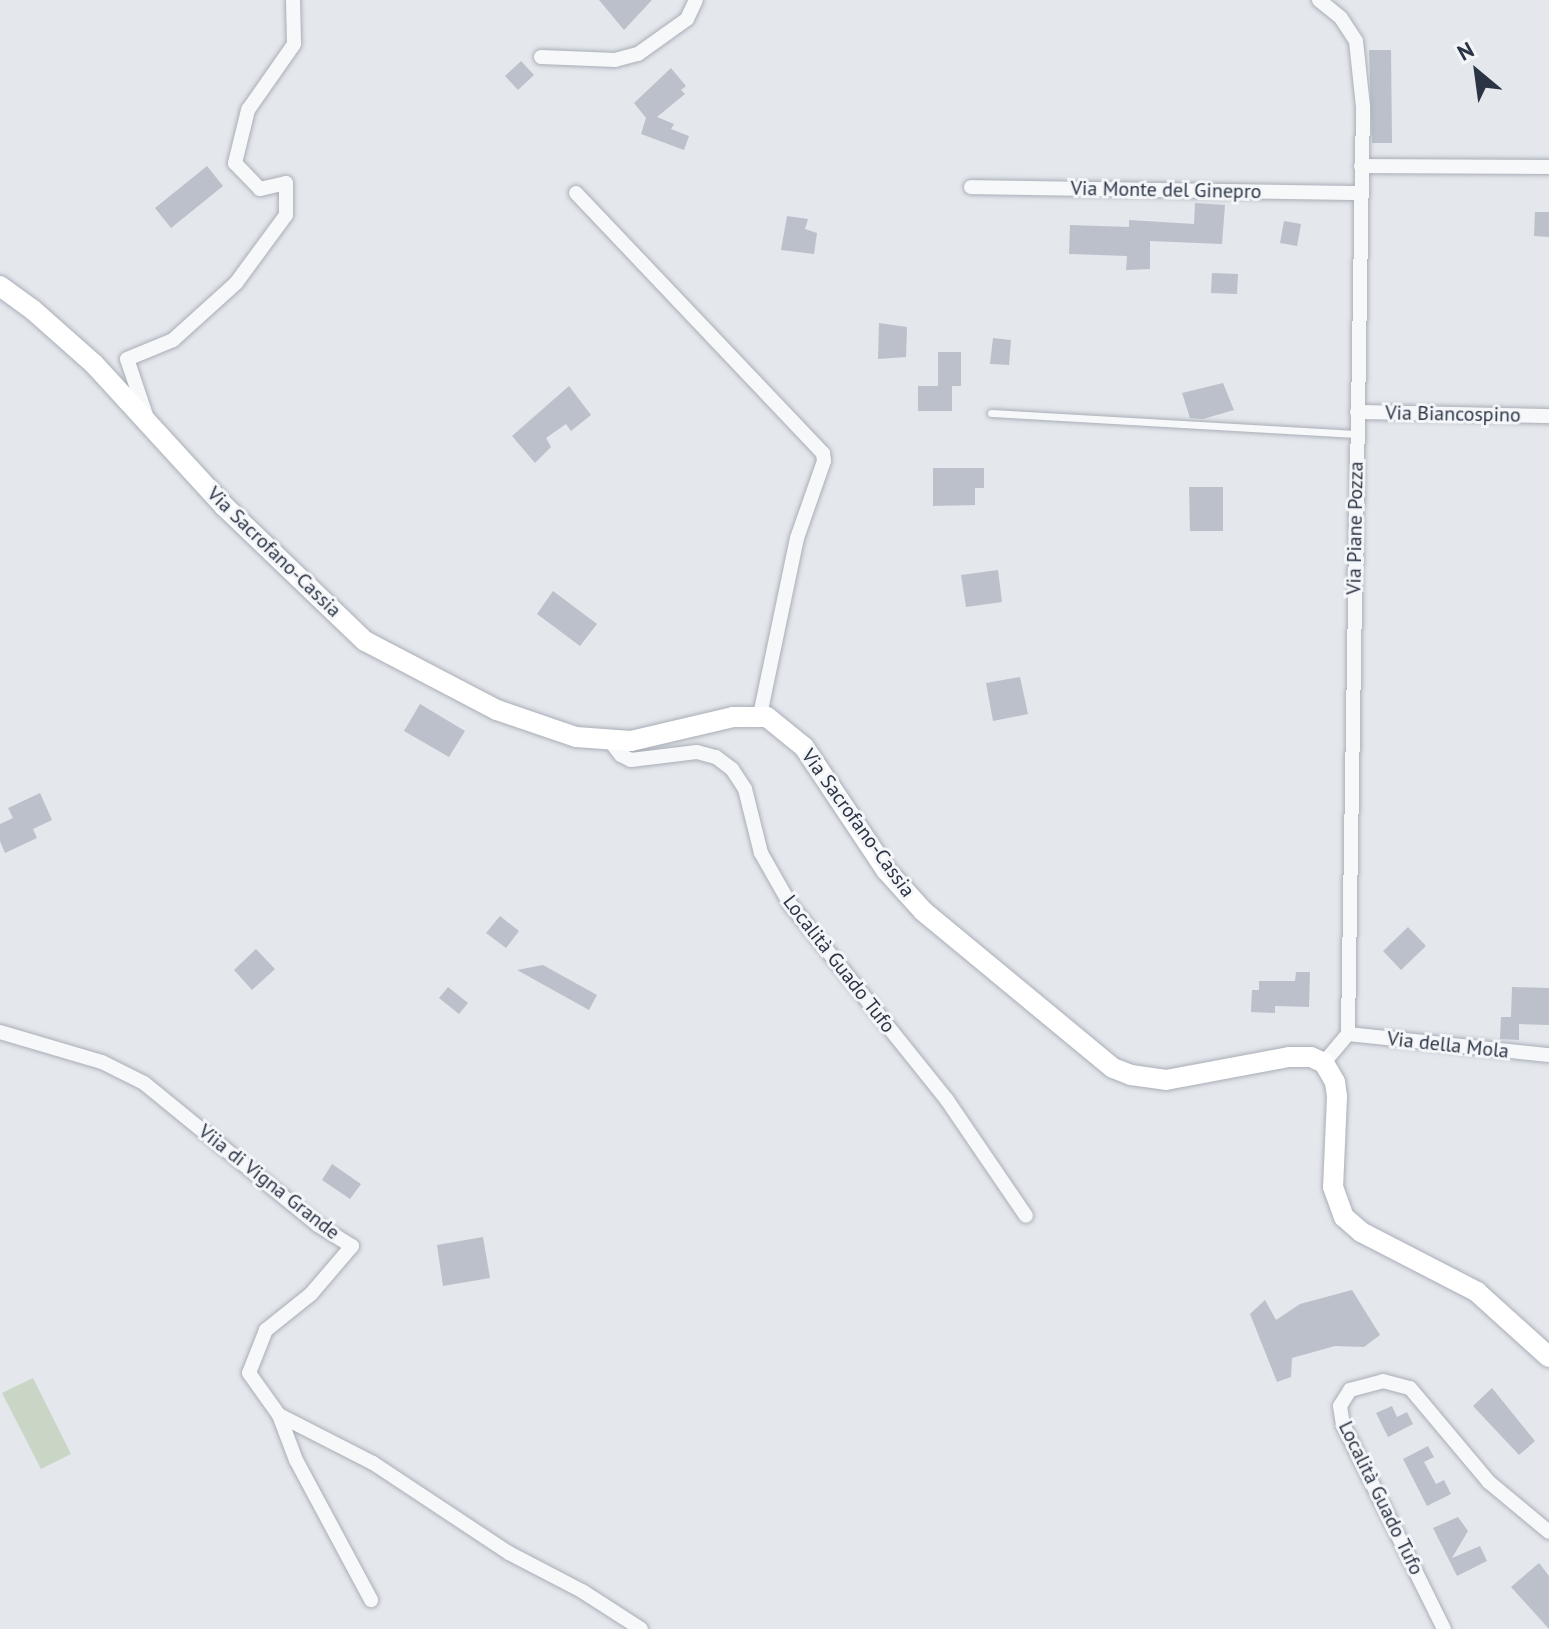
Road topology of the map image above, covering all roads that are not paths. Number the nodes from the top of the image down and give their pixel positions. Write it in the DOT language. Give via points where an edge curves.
graph roads {
  1 [pos="293,0"];
  2 [pos="696,0"];
  3 [pos="1319,0"];
  4 [pos="541,57"];
  5 [pos="1361,166"];
  6 [pos="1549,167"];
  7 [pos="971,187"];
  8 [pos="576,193"];
  9 [pos="1361,193"];
  10 [pos="0,286"];
  11 [pos="1357,412"];
  12 [pos="991,413"];
  13 [pos="1549,416"];
  14 [pos="149,424"];
  15 [pos="1356,434"];
  16 [pos="760,715"];
  17 [pos="610,741"];
  18 [pos="0,1032"];
  19 [pos="1348,1034"];
  20 [pos="1549,1055"];
  21 [pos="1324,1063"];
  22 [pos="1026,1216"];
  23 [pos="1549,1357"];
  24 [pos="279,1415"];
  25 [pos="1549,1532"];
  26 [pos="371,1600"];
  27 [pos="641,1629"];
  28 [pos="1444,1629"];
  1 -- 14 [label="street" via="294,44 248,110 235,163 260,189 286,183 286,215 236,283 173,340 127,359"];
  2 -- 4 [label="street" via="687,19 638,54 615,60"];
  3 -- 5 [label="street, Via Piane Pozza" via="1346,24 1358,48"];
  5 -- 6 [label="street"];
  5 -- 9 [label="street, Via Piane Pozza"];
  7 -- 9 [label="street, Via Monte del Ginepro"];
  8 -- 16 [label="street" via="823,453 795,548"];
  9 -- 11 [label="street, Via Piane Pozza"];
  10 -- 14 [label="street, Via Sacrofano-Cassia" via="94,364"];
  11 -- 13 [label="street, Via Biancospino"];
  11 -- 15 [label="street, Via Piane Pozza"];
  12 -- 15 [label="lane"];
  14 -- 17 [label="street, Via Sacrofano-Cassia" via="224,506 365,641 515,718 576,737"];
  15 -- 19 [label="street, Via Piane Pozza"];
  16 -- 17 [label="street, Via Sacrofano-Cassia"];
  16 -- 21 [label="street, Via Sacrofano-Cassia" via="804,747 886,870 923,911 1113,1068 1166,1080 1289,1057"];
  17 -- 22 [label="street, Località Guado Tufo" via="631,760 697,752 732,769 745,789 761,853 790,904 938,1088"];
  18 -- 24 [label="street, Viia di Vigna Grande" via="102,1062 144,1083 318,1225 352,1246 311,1294 266,1330 249,1373"];
  19 -- 20 [label="street, Via della Mola"];
  19 -- 21 [label="street"];
  21 -- 23 [label="street" via="1337,1097 1333,1187 1344,1217 1361,1232 1477,1292"];
  24 -- 26 [label="street" via="296,1460"];
  24 -- 27 [label="street, Viia di Vigna Grande" via="373,1463 509,1553"];
  25 -- 28 [label="street, Località Guado Tufo" via="1489,1482 1410,1388 1383,1381 1350,1390 1340,1406 1343,1425"];
}
